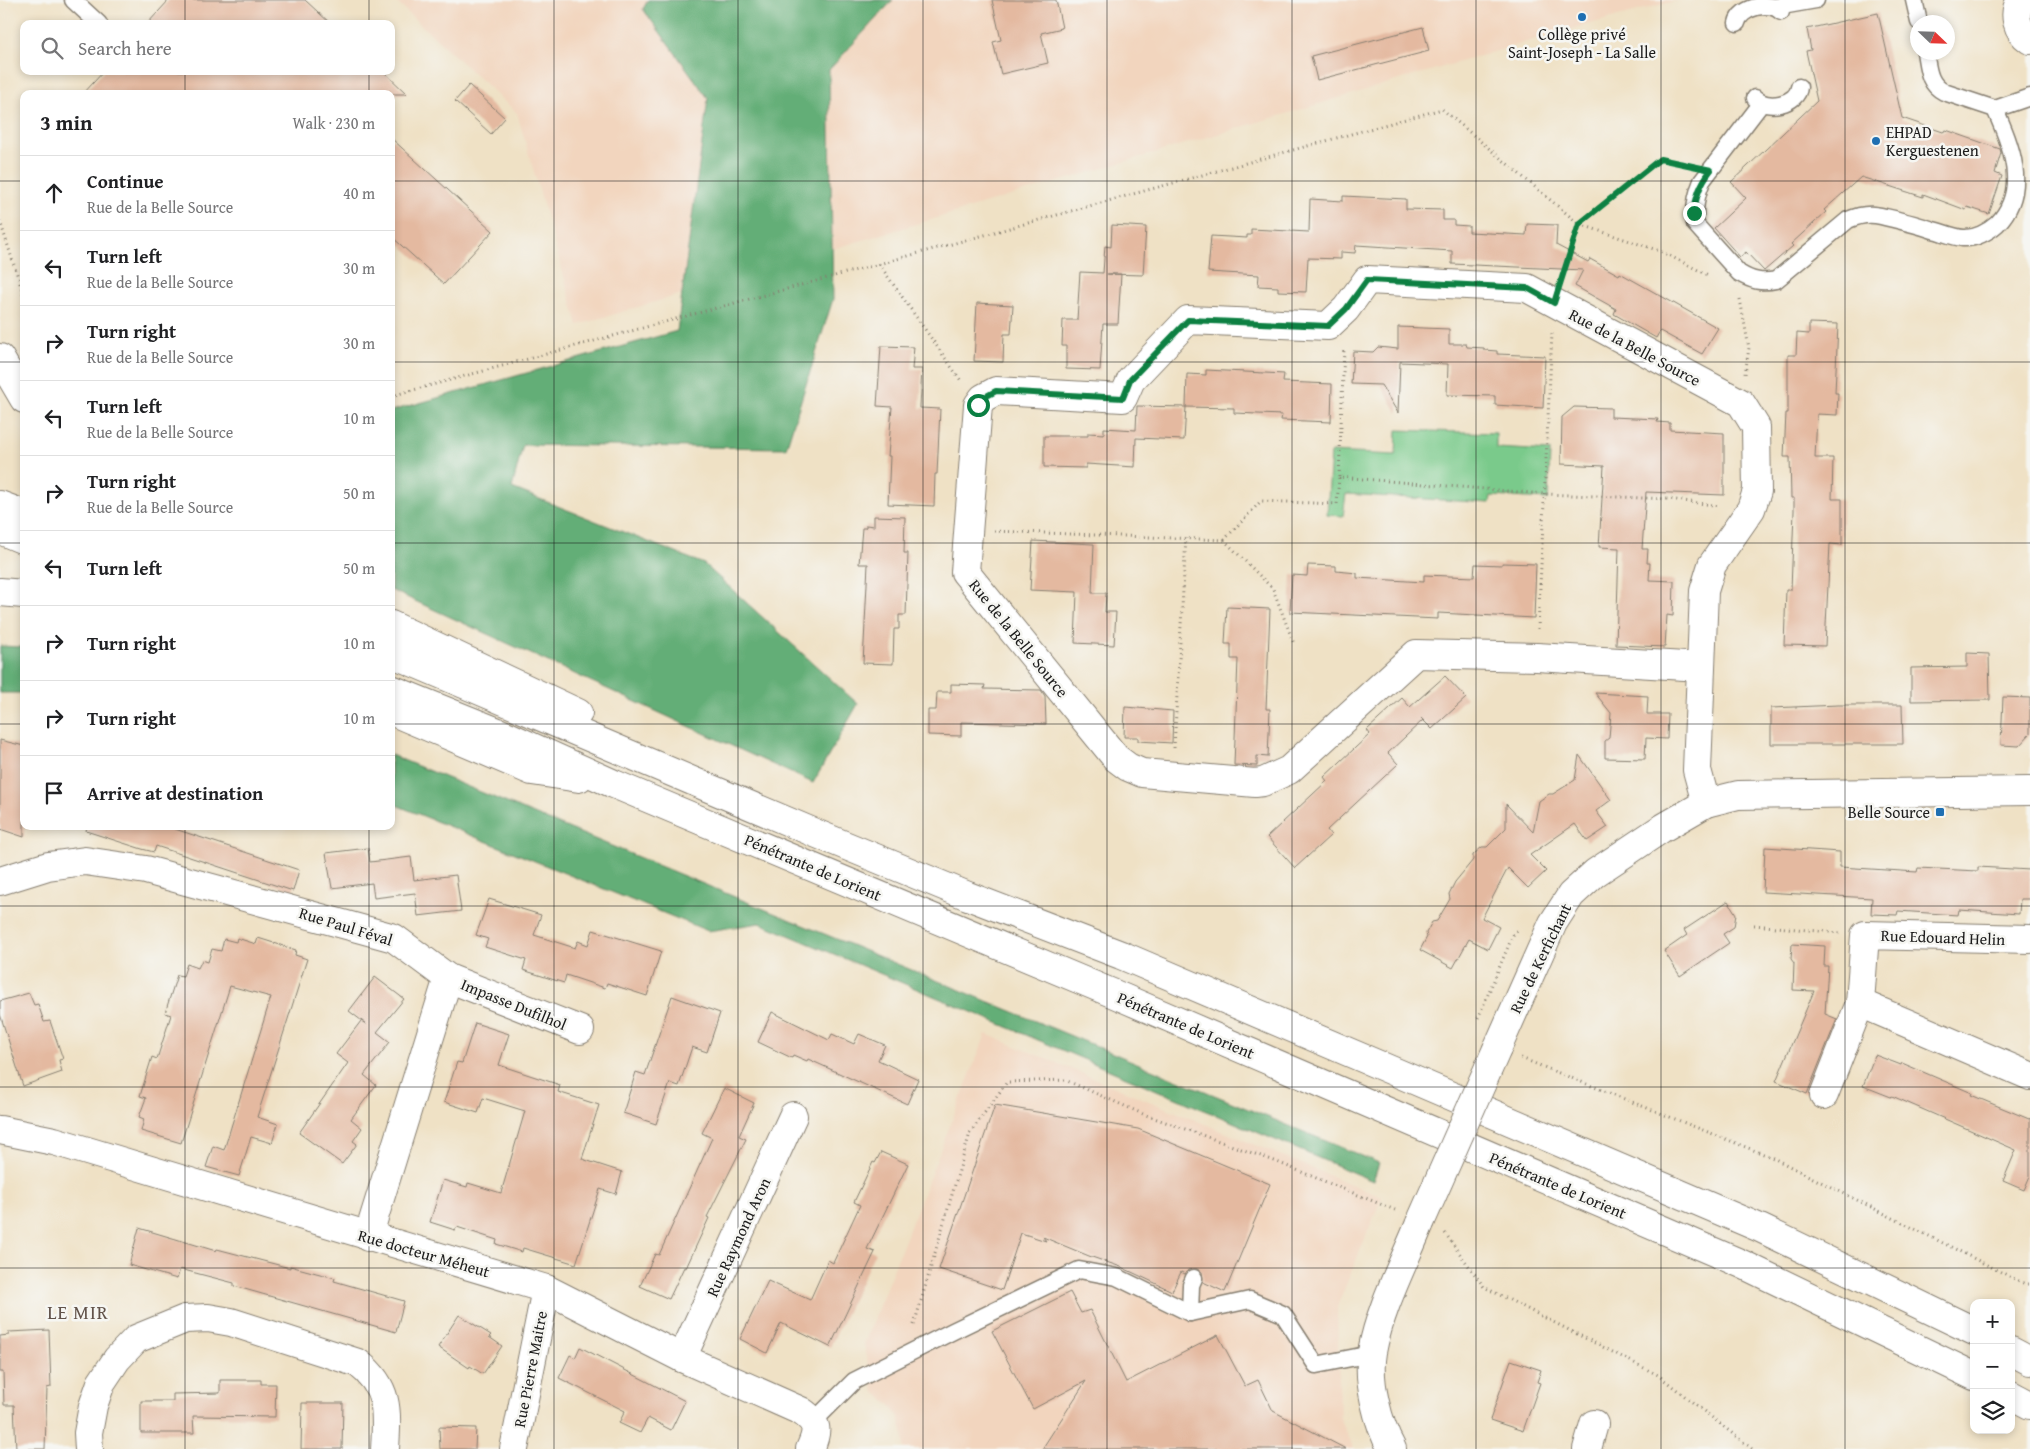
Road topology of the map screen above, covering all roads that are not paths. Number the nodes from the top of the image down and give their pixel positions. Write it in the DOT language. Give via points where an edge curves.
graph roads {
  1 [pos="73,0"];
  2 [pos="1816,0"];
  3 [pos="1914,0"];
  4 [pos="2021,0"];
  5 [pos="1917,15"];
  6 [pos="95,20"];
  7 [pos="1737,22"];
  8 [pos="2030,40"];
  9 [pos="1927,60"];
  10 [pos="1799,87"];
  11 [pos="2030,97"];
  12 [pos="1995,109"];
  13 [pos="0,358"];
  14 [pos="20,392"];
  15 [pos="0,504"];
  16 [pos="20,512"];
  17 [pos="0,530"];
  18 [pos="20,538"];
  19 [pos="0,592"];
  20 [pos="20,594"];
  21 [pos="395,627"];
  22 [pos="395,655"];
  23 [pos="1701,667"];
  24 [pos="395,691"];
  25 [pos="395,713"];
  26 [pos="614,784"];
  27 [pos="2030,791"];
  28 [pos="1706,803"];
  29 [pos="0,881"];
  30 [pos="2030,939"];
  31 [pos="1120,955"];
  32 [pos="448,978"];
  33 [pos="1860,1003"];
  34 [pos="580,1030"];
  35 [pos="2030,1076"];
  36 [pos="1824,1096"];
  37 [pos="794,1116"];
  38 [pos="0,1130"];
  39 [pos="368,1237"];
  40 [pos="1194,1278"];
  41 [pos="546,1288"];
  42 [pos="1190,1313"];
  43 [pos="1970,1329"];
  44 [pos="2015,1353"];
  45 [pos="1372,1354"];
  46 [pos="682,1358"];
  47 [pos="2030,1361"];
  48 [pos="1970,1374"];
  49 [pos="2015,1398"];
  50 [pos="2030,1405"];
  51 [pos="813,1436"];
  52 [pos="88,1449"];
  53 [pos="384,1449"];
  54 [pos="514,1449"];
  55 [pos="1392,1449"];
  1 -- 6 [label="lane"];
  2 -- 7 [label="lane" via="1778,10 1769,5 1746,11"];
  3 -- 5 [label="lane"];
  4 -- 8 [label="main road" via="2016,23"];
  9 -- 12 [label="lane" via="1931,80 1940,90"];
  10 -- 12 [label="lane" via="1791,100 1768,105 1758,101 1698,191 1695,224 1739,273 1749,279 1776,280 1856,216 1873,214 1961,238 1975,237 1988,231 2005,214 2016,187 2013,155"];
  11 -- 12 [label="lane"];
  13 -- 14 [label="main road"];
  15 -- 16 [label="main road"];
  17 -- 18 [label="main road"];
  19 -- 20 [label="main road"];
  21 -- 31 [label="main road" via="598,722 974,885"];
  22 -- 31 [label="main road, Pénétrante de Lorient" via="815,833"];
  23 -- 23 [label="main road, Rue de la Belle Source" via="1537,657 1416,654 1289,770 1278,776 1255,784 1142,773 1116,758 966,572 978,405 996,391 1123,398 1130,380 1188,320 1328,326 1346,309 1367,280 1527,288 1741,403 1756,428 1756,491 1751,510 1712,565 1704,591"];
  23 -- 28 [label="main road" via="1697,770"];
  24 -- 26 [label="main road, Pénétrante de Lorient"];
  25 -- 26 [label="main road" via="532,771"];
  26 -- 48 [label="main road, Pénétrante de Lorient" via="1122,997 1733,1260"];
  27 -- 28 [label="main road, Rue de Kerfichant" via="1738,795"];
  28 -- 45 [label="main road, Rue de Kerfichant, bridge" via="1595,873 1571,895 1553,923 1420,1222 1380,1323"];
  29 -- 32 [label="main road, Rue Paul Féval" via="48,866 85,861 146,870 394,938"];
  30 -- 33 [label="main road, Rue Edouard Helin" via="1865,935"];
  31 -- 43 [label="main road, Pénétrante de Lorient" via="1760,1228"];
  32 -- 34 [label="main road, Impasse Dufilhol"];
  32 -- 39 [label="main road"];
  33 -- 35 [label="main road"];
  33 -- 36 [label="main road, Rue Edouard Helin"];
  37 -- 46 [label="main road, Rue Raymond Aron"];
  38 -- 39 [label="main road, Rue docteur Méheut" via="54,1141"];
  39 -- 41 [label="main road, Rue docteur Méheut"];
  40 -- 42 [label="lane" via="1190,1285"];
  41 -- 46 [label="main road, Rue docteur Méheut"];
  41 -- 54 [label="main road, Rue Pierre Maitre"];
  42 -- 45 [label="lane" via="1250,1300 1283,1314 1316,1364"];
  42 -- 51 [label="lane" via="1117,1277 1080,1270 854,1381"];
  44 -- 47 [label="main road"];
  45 -- 55 [label="main road, Rue de Kerfichant" via="1373,1398"];
  46 -- 51 [label="main road, Rue docteur Méheut" via="801,1411"];
  49 -- 50 [label="main road"];
  52 -- 53 [label="main road" via="93,1406 101,1383 117,1359 136,1340 185,1319 208,1318 231,1322 358,1363 375,1379 385,1400"];
}
